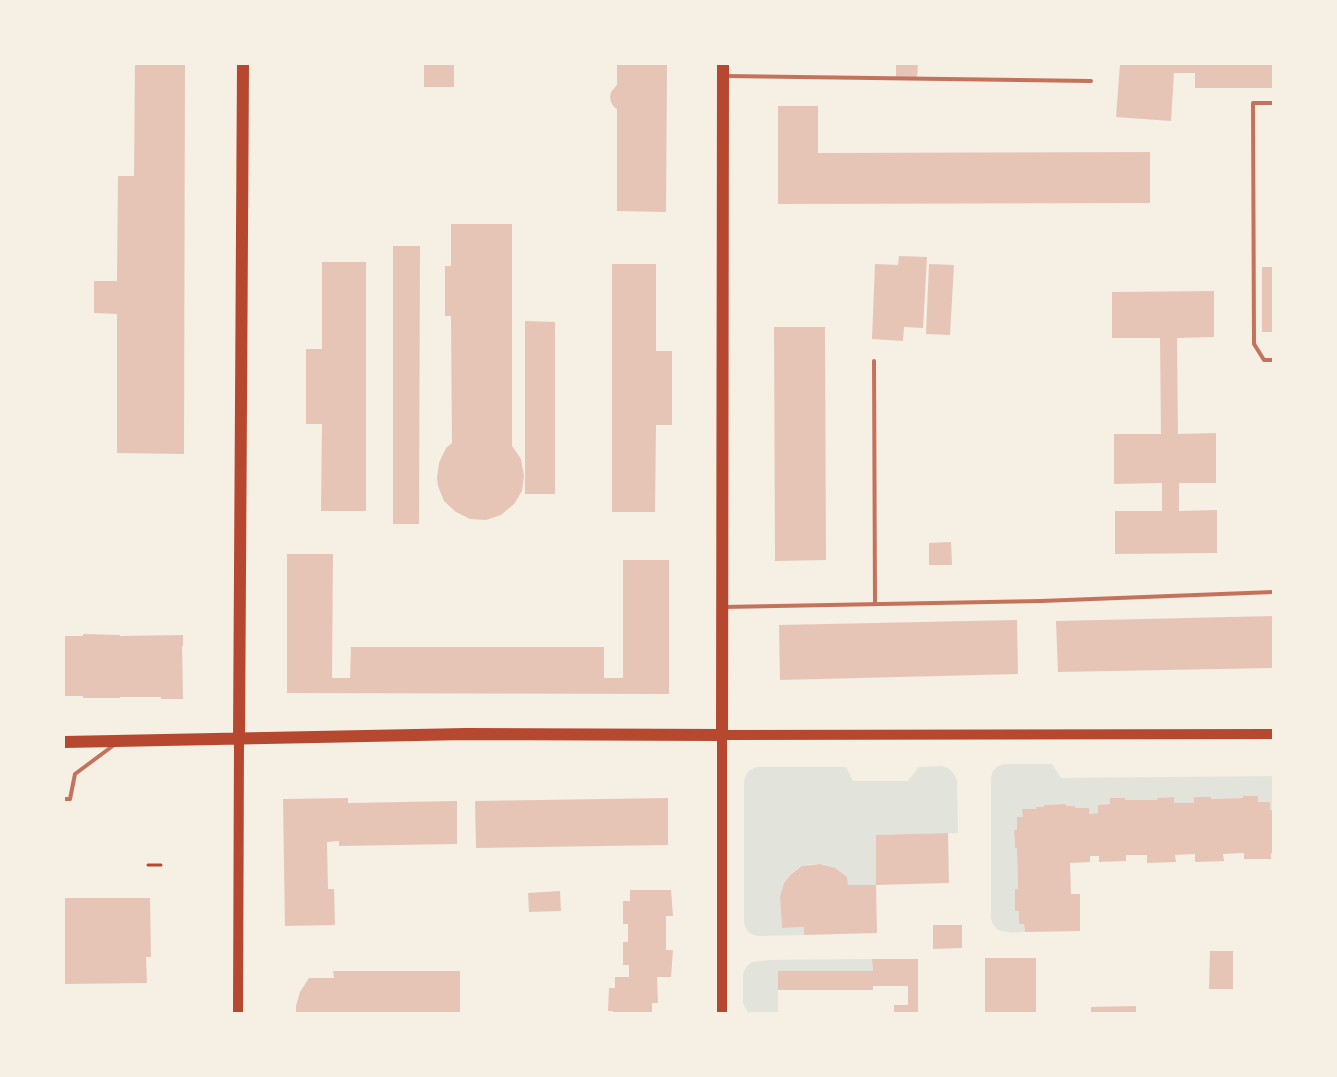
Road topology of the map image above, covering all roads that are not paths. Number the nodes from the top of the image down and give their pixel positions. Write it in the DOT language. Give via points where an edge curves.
graph roads {
  1 [pos="243,64"];
  2 [pos="723,70"];
  3 [pos="1091,81"];
  4 [pos="1273,103"];
  5 [pos="1273,360"];
  6 [pos="874,361"];
  7 [pos="1273,592"];
  8 [pos="875,604"];
  9 [pos="723,607"];
  10 [pos="1273,734"];
  11 [pos="722,735"];
  12 [pos="239,739"];
  13 [pos="118,741"];
  14 [pos="64,742"];
  15 [pos="64,799"];
  16 [pos="238,1013"];
  17 [pos="722,1013"];
  1 -- 12 [label="main road"];
  2 -- 3 [label="lane"];
  2 -- 9 [label="main road"];
  4 -- 5 [label="lane" via="1253,103 1254,344 1264,360"];
  6 -- 8 [label="lane"];
  7 -- 8 [label="lane"];
  8 -- 9 [label="lane"];
  9 -- 11 [label="main road"];
  10 -- 11 [label="main road"];
  11 -- 12 [label="main road" via="466,734"];
  11 -- 17 [label="main road"];
  12 -- 13 [label="main road"];
  12 -- 16 [label="main road"];
  13 -- 14 [label="main road"];
  13 -- 15 [label="lane" via="75,774 70,799"];
}
